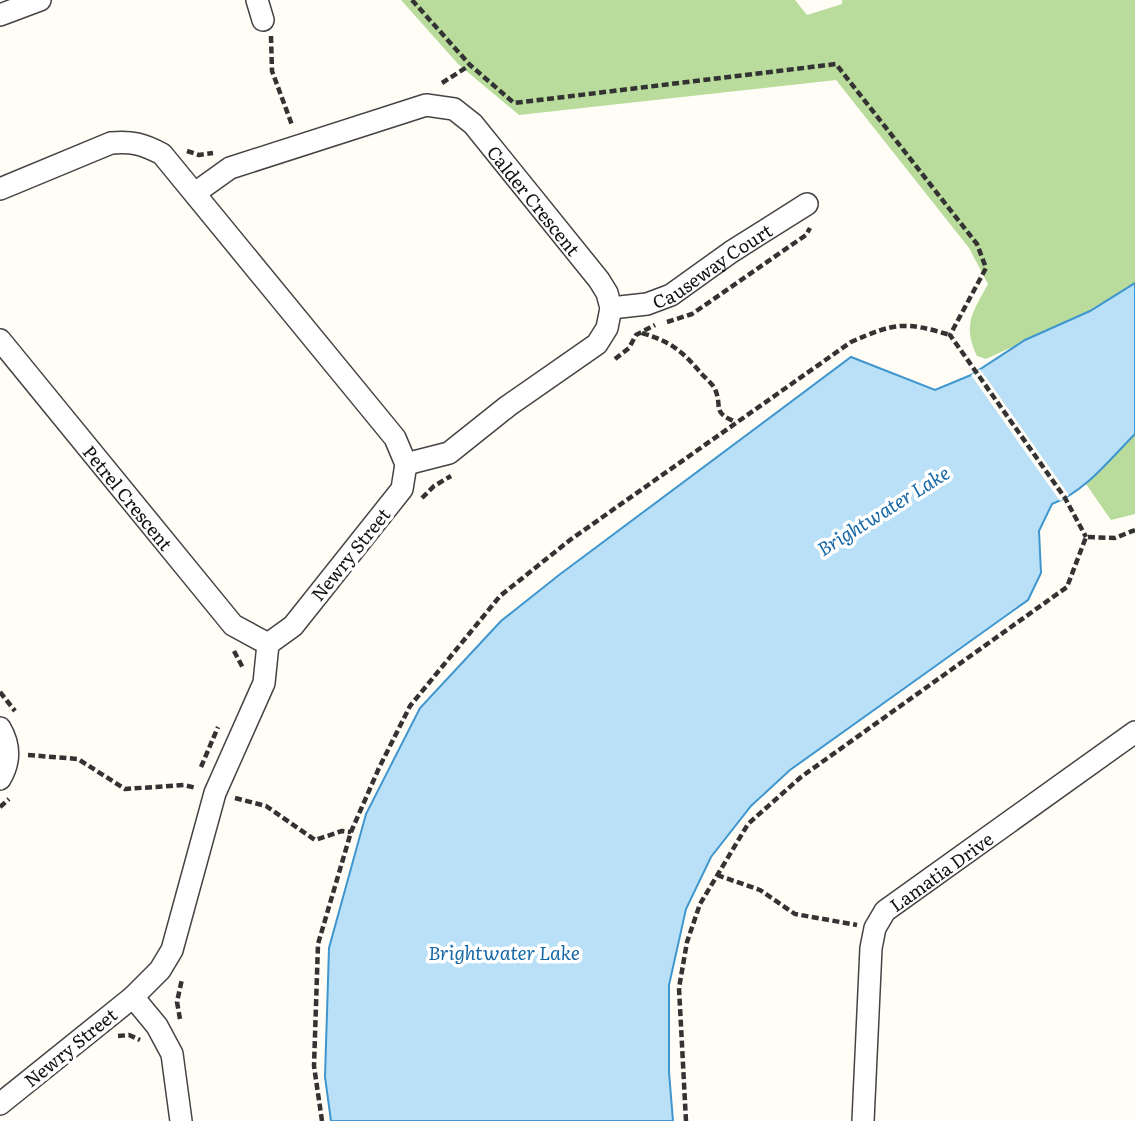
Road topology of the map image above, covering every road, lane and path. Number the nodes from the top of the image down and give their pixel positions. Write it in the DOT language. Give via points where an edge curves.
graph roads {
  1 [pos="40,0"];
  2 [pos="412,0"];
  3 [pos="260,10"];
  4 [pos="0,15"];
  5 [pos="470,65"];
  6 [pos="431,83"];
  7 [pos="442,83"];
  8 [pos="455,88"];
  9 [pos="305,121"];
  10 [pos="292,125"];
  11 [pos="281,128"];
  12 [pos="181,145"];
  13 [pos="216,152"];
  14 [pos="0,190"];
  15 [pos="195,193"];
  16 [pos="807,204"];
  17 [pos="621,308"];
  18 [pos="639,334"];
  19 [pos="950,335"];
  20 [pos="0,340"];
  21 [pos="608,364"];
  22 [pos="736,422"];
  23 [pos="406,464"];
  24 [pos="460,471"];
  25 [pos="421,500"];
  26 [pos="1135,530"];
  27 [pos="1086,537"];
  28 [pos="268,644"];
  29 [pos="231,649"];
  30 [pos="243,677"];
  31 [pos="222,720"];
  32 [pos="0,728"];
  33 [pos="1135,732"];
  34 [pos="0,779"];
  35 [pos="240,787"];
  36 [pos="195,788"];
  37 [pos="233,810"];
  38 [pos="718,875"];
  39 [pos="875,928"];
  40 [pos="184,970"];
  41 [pos="133,997"];
  42 [pos="184,1028"];
  43 [pos="0,1104"];
  44 [pos="181,1121"];
  45 [pos="322,1121"];
  46 [pos="686,1121"];
  47 [pos="863,1121"];
  1 -- 4 [label="street"];
  2 -- 5 [label="path"];
  3 -- 10 [label="path" via="273,40 272,71"];
  5 -- 7 [label="path"];
  5 -- 19 [label="path" via="514,103 836,64 977,244 986,268"];
  6 -- 7 [label="path"];
  7 -- 8 [label="path"];
  9 -- 10 [label="path"];
  10 -- 11 [label="path"];
  12 -- 13 [label="path" via="199,155"];
  14 -- 15 [label="street" via="111,143 131,141 162,154"];
  15 -- 17 [label="street, Calder Crescent" via="230,168 303,144 426,105 454,108 473,124"];
  15 -- 23 [label="street" via="395,438"];
  16 -- 17 [label="street, Causeway Court" via="671,295"];
  16 -- 18 [label="path" via="816,216 806,235 692,314"];
  17 -- 18 [label="path"];
  17 -- 23 [label="street" via="597,344 449,453"];
  18 -- 21 [label="path"];
  18 -- 22 [label="path" via="663,339 679,349 715,389 722,416"];
  19 -- 22 [label="path" via="900,324 877,330 851,342"];
  19 -- 27 [label="path" via="1065,498"];
  20 -- 28 [label="street, Petrel Crescent" via="233,625"];
  22 -- 45 [label="path" via="570,540 500,596 411,706 351,832 318,944 314,1066"];
  23 -- 28 [label="street, Newry Street" via="402,489 293,626"];
  24 -- 25 [label="path"];
  26 -- 27 [label="path" via="1115,538"];
  27 -- 38 [label="path" via="1067,587 801,777 748,824"];
  28 -- 41 [label="street, Newry Street" via="264,682 215,793 172,950 160,970"];
  29 -- 30 [label="path" via="239,657"];
  31 -- 36 [label="path" via="204,755"];
  32 -- 34 [label="street" via="8,752 8,766"];
  33 -- 39 [label="street, Lamatia Drive" via="885,911"];
  35 -- 37 [label="path"];
  38 -- 39 [label="path" via="760,890 795,914"];
  38 -- 46 [label="path" via="691,929 679,988"];
  39 -- 47 [label="street, Lamatia Drive"];
  40 -- 42 [label="path" via="177,1002"];
  41 -- 43 [label="street, Newry Street"];
  41 -- 44 [label="street" via="172,1054"];
}
